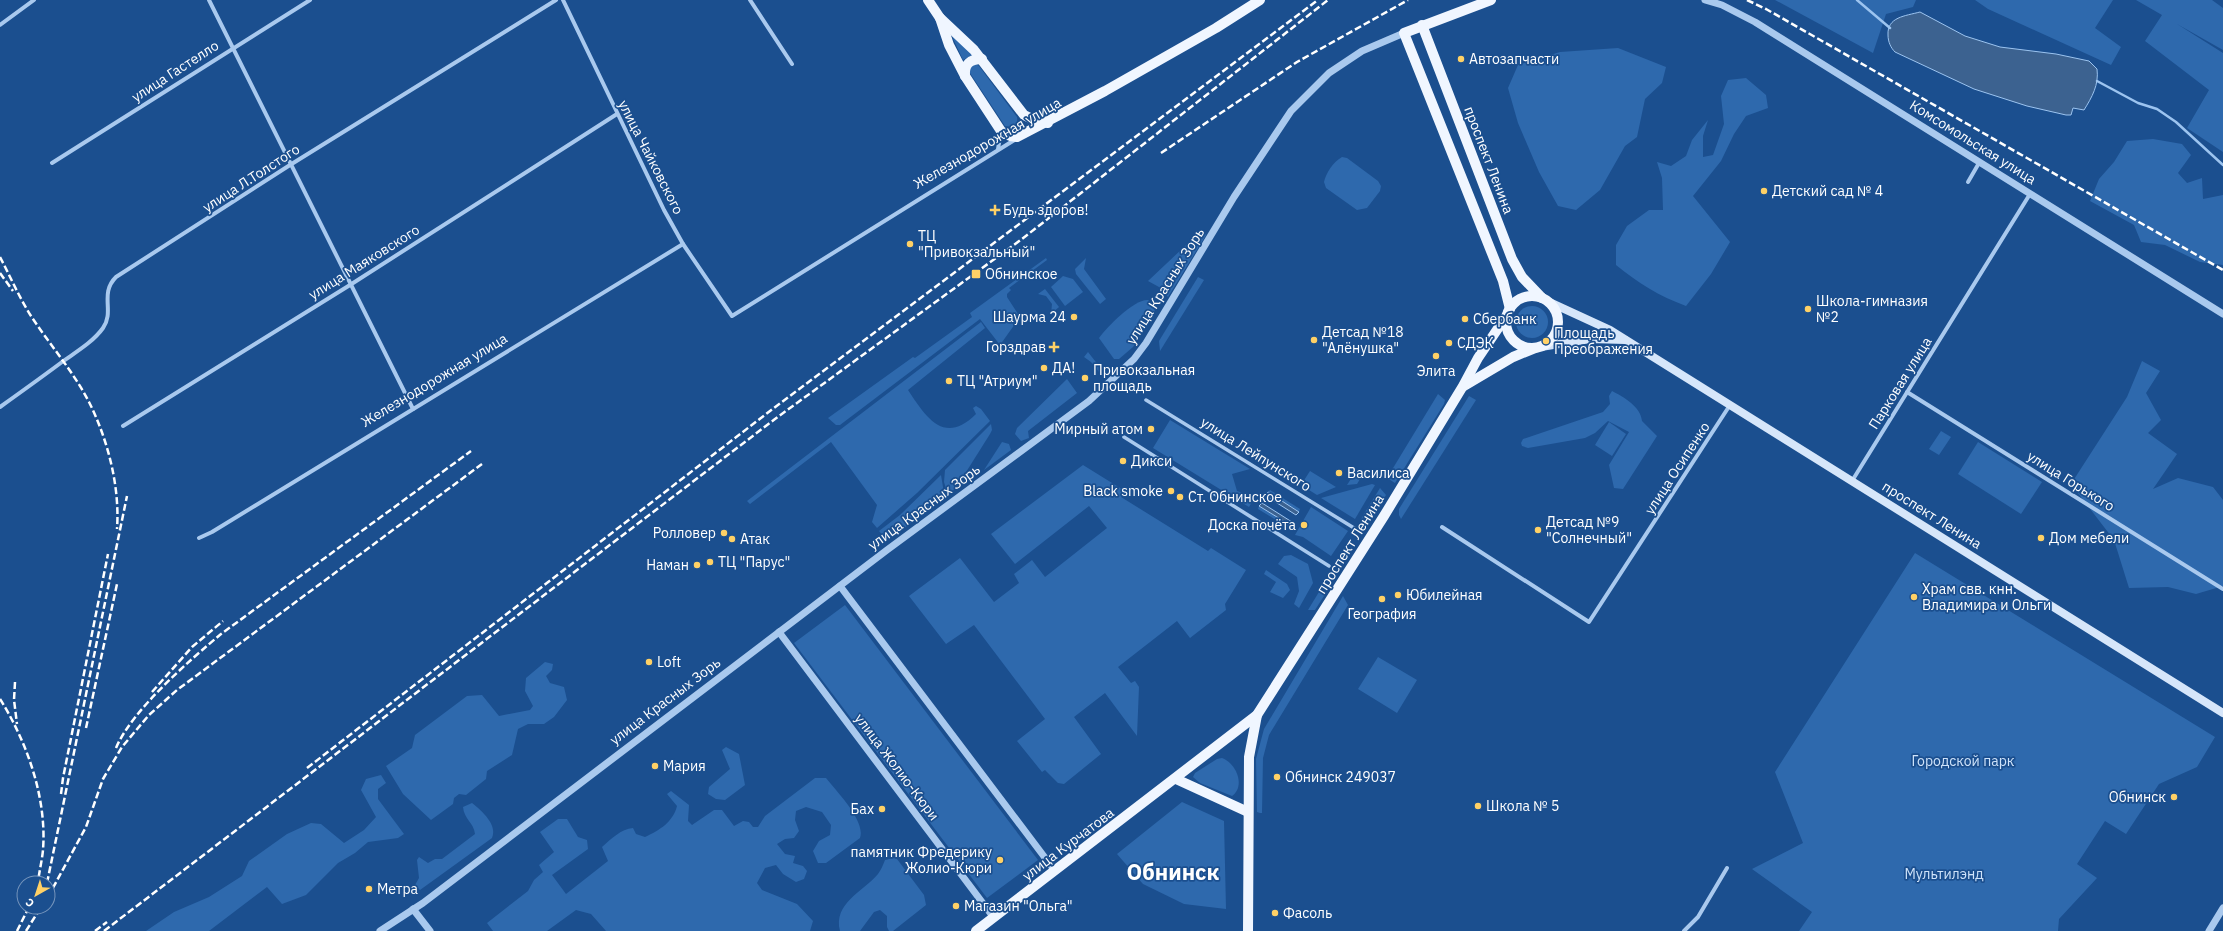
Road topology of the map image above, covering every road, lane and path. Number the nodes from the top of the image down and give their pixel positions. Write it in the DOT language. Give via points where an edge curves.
graph roads {
  1 [pos="34,0"];
  2 [pos="209,0"];
  3 [pos="310,0"];
  4 [pos="556,0"];
  5 [pos="563,0"];
  6 [pos="750,0"];
  7 [pos="928,0"];
  8 [pos="1260,0"];
  9 [pos="1491,0"];
  10 [pos="1705,0"];
  11 [pos="940,18"];
  12 [pos="0,25"];
  13 [pos="1422,26"];
  14 [pos="1404,33"];
  15 [pos="231,48"];
  16 [pos="982,59"];
  17 [pos="792,64"];
  18 [pos="965,76"];
  19 [pos="617,114"];
  20 [pos="1024,115"];
  21 [pos="1048,123"];
  22 [pos="1001,130"];
  23 [pos="1021,136"];
  24 [pos="998,149"];
  25 [pos="52,163"];
  26 [pos="1979,163"];
  27 [pos="290,165"];
  28 [pos="1968,182"];
  29 [pos="2030,194"];
  30 [pos="683,244"];
  31 [pos="350,284"];
  32 [pos="1545,300"];
  33 [pos="1508,312"];
  34 [pos="2223,314"];
  35 [pos="732,316"];
  36 [pos="1626,340"];
  37 [pos="1538,347"];
  38 [pos="1463,386"];
  39 [pos="1907,392"];
  40 [pos="1146,400"];
  41 [pos="1730,405"];
  42 [pos="0,407"];
  43 [pos="413,409"];
  44 [pos="123,426"];
  45 [pos="1124,437"];
  46 [pos="1852,481"];
  47 [pos="1442,527"];
  48 [pos="1354,528"];
  49 [pos="199,538"];
  50 [pos="1329,566"];
  51 [pos="840,586"];
  52 [pos="2223,589"];
  53 [pos="779,632"];
  54 [pos="2223,713"];
  55 [pos="1257,715"];
  56 [pos="1176,779"];
  57 [pos="1248,812"];
  58 [pos="1727,868"];
  59 [pos="1055,871"];
  60 [pos="2223,908"];
  61 [pos="413,909"];
  62 [pos="994,918"];
  63 [pos="384,930"];
  64 [pos="430,931"];
  65 [pos="976,931"];
  66 [pos="1248,931"];
  67 [pos="1684,931"];
  68 [pos="2209,931"];
  1 -- 12 [label="street"];
  2 -- 15 [label="street"];
  3 -- 15 [label="street, улица Гастелло"];
  4 -- 27 [label="street, улица Л.Толстого"];
  5 -- 19 [label="street, улица Чайковского"];
  6 -- 17 [label="street"];
  7 -- 11 [label="main road"];
  8 -- 21 [label="main road, Железнодорожная улица" via="1216,28"];
  9 -- 13 [label="main road"];
  10 -- 26 [label="street, Комсомольская улица" via="1722,5 1756,22"];
  11 -- 16 [label="main road"];
  11 -- 18 [label="main road" via="949,45"];
  13 -- 14 [label="main road"];
  13 -- 32 [label="main road, проспект Ленина" via="1512,259 1522,277"];
  14 -- 33 [label="main road" via="1503,281"];
  14 -- 51 [label="street, улица Красных Зорь" via="1362,51 1329,73 1291,111 1234,197 1146,343 1116,378 1089,401"];
  15 -- 25 [label="street, улица Гастелло"];
  15 -- 27 [label="street"];
  16 -- 18 [label="main road" via="974,59 968,63 964,69"];
  16 -- 20 [label="main road"];
  18 -- 22 [label="main road"];
  19 -- 30 [label="street, улица Чайковского"];
  19 -- 31 [label="street, улица Маяковского"];
  20 -- 21 [label="main road"];
  20 -- 23 [label="main road" via="1026,129"];
  21 -- 23 [label="main road, Железнодорожная улица"];
  22 -- 23 [label="main road" via="1010,136"];
  22 -- 24 [label="street"];
  23 -- 24 [label="street, Железнодорожная улица"];
  24 -- 35 [label="street, Железнодорожная улица"];
  26 -- 28 [label="street"];
  26 -- 29 [label="street, Комсомольская улица"];
  27 -- 31 [label="street"];
  27 -- 42 [label="street, улица Л.Толстого" via="116,277 107,291 108,321 102,330 82,348"];
  29 -- 34 [label="street, Комсомольская улица"];
  29 -- 39 [label="street, Парковая улица"];
  30 -- 35 [label="street, улица Чайковского"];
  30 -- 43 [label="street, Железнодорожная улица"];
  31 -- 43 [label="street"];
  31 -- 44 [label="street, улица Маяковского"];
  32 -- 33 [label="main road" via="1524,298"];
  32 -- 36 [label="main road, проспект Ленина"];
  32 -- 37 [label="main road" via="1556,310 1558,323 1555,335"];
  33 -- 37 [label="main road" via="1507,328 1512,339 1522,346"];
  33 -- 38 [label="main road, проспект Ленина"];
  36 -- 37 [label="main road, проспект Ленина" via="1590,339"];
  36 -- 41 [label="main road, проспект Ленина"];
  37 -- 38 [label="main road, проспект Ленина" via="1513,357"];
  38 -- 55 [label="main road, проспект Ленина" via="1384,516"];
  39 -- 46 [label="street, Парковая улица"];
  39 -- 52 [label="street, улица Горького"];
  40 -- 48 [label="street, улица Лейпунского"];
  41 -- 46 [label="main road, проспект Ленина"];
  41 -- 47 [label="street, улица Осипенко" via="1589,622"];
  43 -- 49 [label="street, Железнодорожная улица"];
  45 -- 50 [label="street"];
  46 -- 54 [label="main road, проспект Ленина"];
  51 -- 53 [label="street, улица Красных Зорь"];
  51 -- 59 [label="street"];
  53 -- 61 [label="street, улица Красных Зорь"];
  53 -- 62 [label="street, улица Жолио-Кюри"];
  55 -- 56 [label="main road, улица Курчатова"];
  55 -- 57 [label="main road" via="1250,757"];
  56 -- 57 [label="main road"];
  56 -- 59 [label="main road, улица Курчатова"];
  57 -- 66 [label="main road"];
  58 -- 67 [label="street" via="1698,917"];
  59 -- 62 [label="main road, улица Курчатова"];
  60 -- 68 [label="street"];
  61 -- 63 [label="street, улица Красных Зорь"];
  61 -- 64 [label="street"];
  62 -- 65 [label="main road, улица Курчатова"];
}
